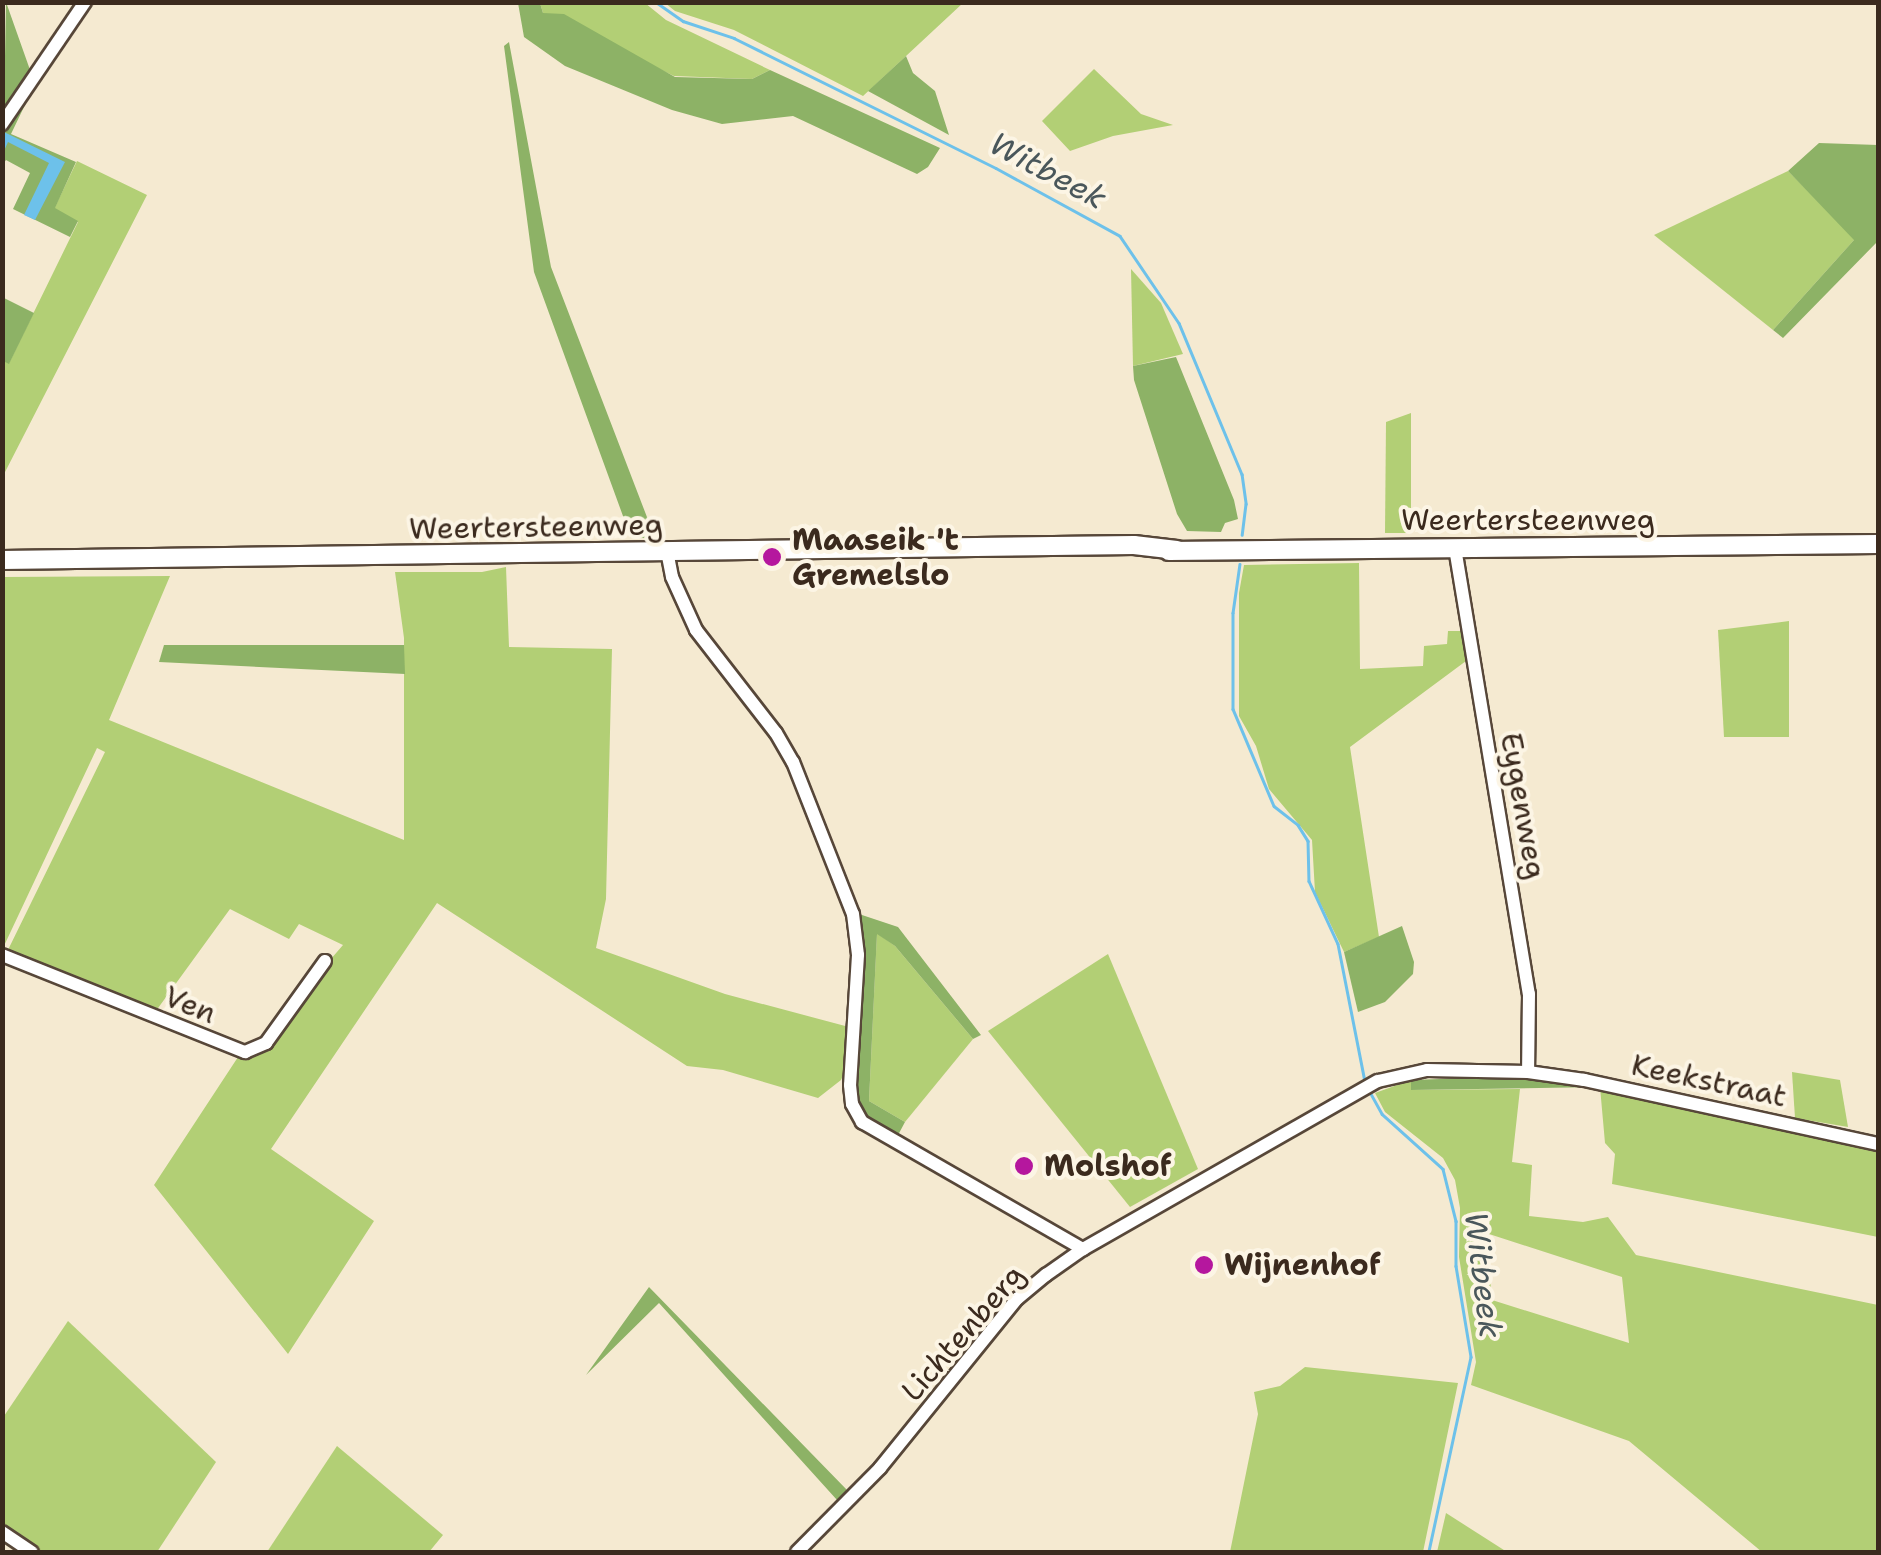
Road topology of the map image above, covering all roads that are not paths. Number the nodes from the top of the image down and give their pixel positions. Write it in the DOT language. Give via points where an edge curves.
graph roads {
  1 [pos="82,4"];
  2 [pos="2,124"];
  3 [pos="1878,544"];
  4 [pos="1455,548"];
  5 [pos="667,552"];
  6 [pos="2,560"];
  7 [pos="2,955"];
  8 [pos="326,962"];
  9 [pos="1528,1072"];
  10 [pos="1878,1144"];
  11 [pos="1084,1249"];
  12 [pos="2,1532"];
  13 [pos="32,1552"];
  14 [pos="797,1552"];
  1 -- 2 [label="street"];
  3 -- 4 [label="main road, Weertersteenweg"];
  4 -- 5 [label="main road, Weertersteenweg" via="1177,550 1134,544"];
  4 -- 9 [label="street, Eygenweg" via="1529,994"];
  5 -- 6 [label="main road, Weertersteenweg"];
  5 -- 11 [label="street" via="696,630 792,762 853,914 858,955 850,1085 862,1122"];
  7 -- 8 [label="street, Ven" via="245,1052 266,1043"];
  9 -- 10 [label="street, Keekstraat"];
  9 -- 11 [label="street, Lichtenberg" via="1428,1070 1378,1081"];
  11 -- 14 [label="street, Lichtenberg" via="1017,1299 893,1453"];
  12 -- 13 [label="street"];
}
